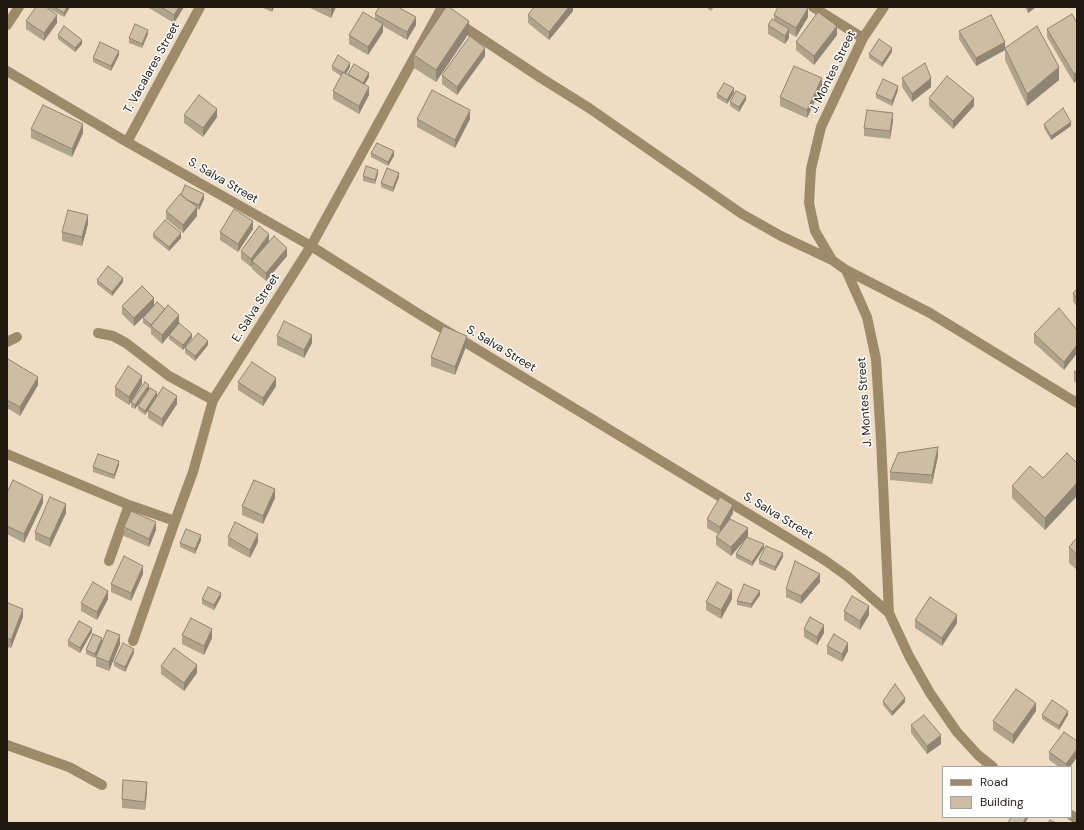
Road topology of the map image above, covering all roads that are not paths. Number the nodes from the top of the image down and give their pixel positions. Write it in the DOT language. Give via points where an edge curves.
graph roads {
  1 [pos="19,7"];
  2 [pos="200,7"];
  3 [pos="813,7"];
  4 [pos="884,7"];
  5 [pos="442,12"];
  6 [pos="7,25"];
  7 [pos="863,38"];
  8 [pos="7,71"];
  9 [pos="127,142"];
  10 [pos="311,246"];
  11 [pos="832,260"];
  12 [pos="846,270"];
  13 [pos="98,333"];
  14 [pos="17,338"];
  15 [pos="7,342"];
  16 [pos="213,400"];
  17 [pos="1077,403"];
  18 [pos="7,454"];
  19 [pos="129,505"];
  20 [pos="175,521"];
  21 [pos="109,561"];
  22 [pos="889,614"];
  23 [pos="134,641"];
  24 [pos="7,745"];
  25 [pos="992,766"];
  26 [pos="102,785"];
  1 -- 6 [label="street"];
  2 -- 9 [label="street, T. Vacalares Street"];
  3 -- 7 [label="street"];
  4 -- 7 [label="street, J. Montes Street"];
  5 -- 10 [label="street, E. Salva Street"];
  5 -- 11 [label="street" via="589,108 742,214"];
  7 -- 11 [label="street, J. Montes Street" via="821,127 811,169 809,204 815,231"];
  8 -- 9 [label="street, S. Salva Street"];
  9 -- 10 [label="street, S. Salva Street"];
  10 -- 16 [label="street, E. Salva Street"];
  10 -- 22 [label="street, S. Salva Street" via="824,559"];
  11 -- 12 [label="street, J. Montes Street"];
  12 -- 17 [label="street" via="930,313"];
  12 -- 22 [label="street, J. Montes Street" via="867,317 876,358"];
  13 -- 16 [label="street" via="126,343 169,376"];
  14 -- 15 [label="street"];
  16 -- 20 [label="street, E. Salva Street" via="193,472"];
  18 -- 19 [label="street"];
  19 -- 20 [label="street"];
  19 -- 21 [label="street"];
  20 -- 23 [label="street, E. Salva Street"];
  22 -- 25 [label="street" via="930,693 957,732"];
  24 -- 26 [label="street" via="69,767"];
}
